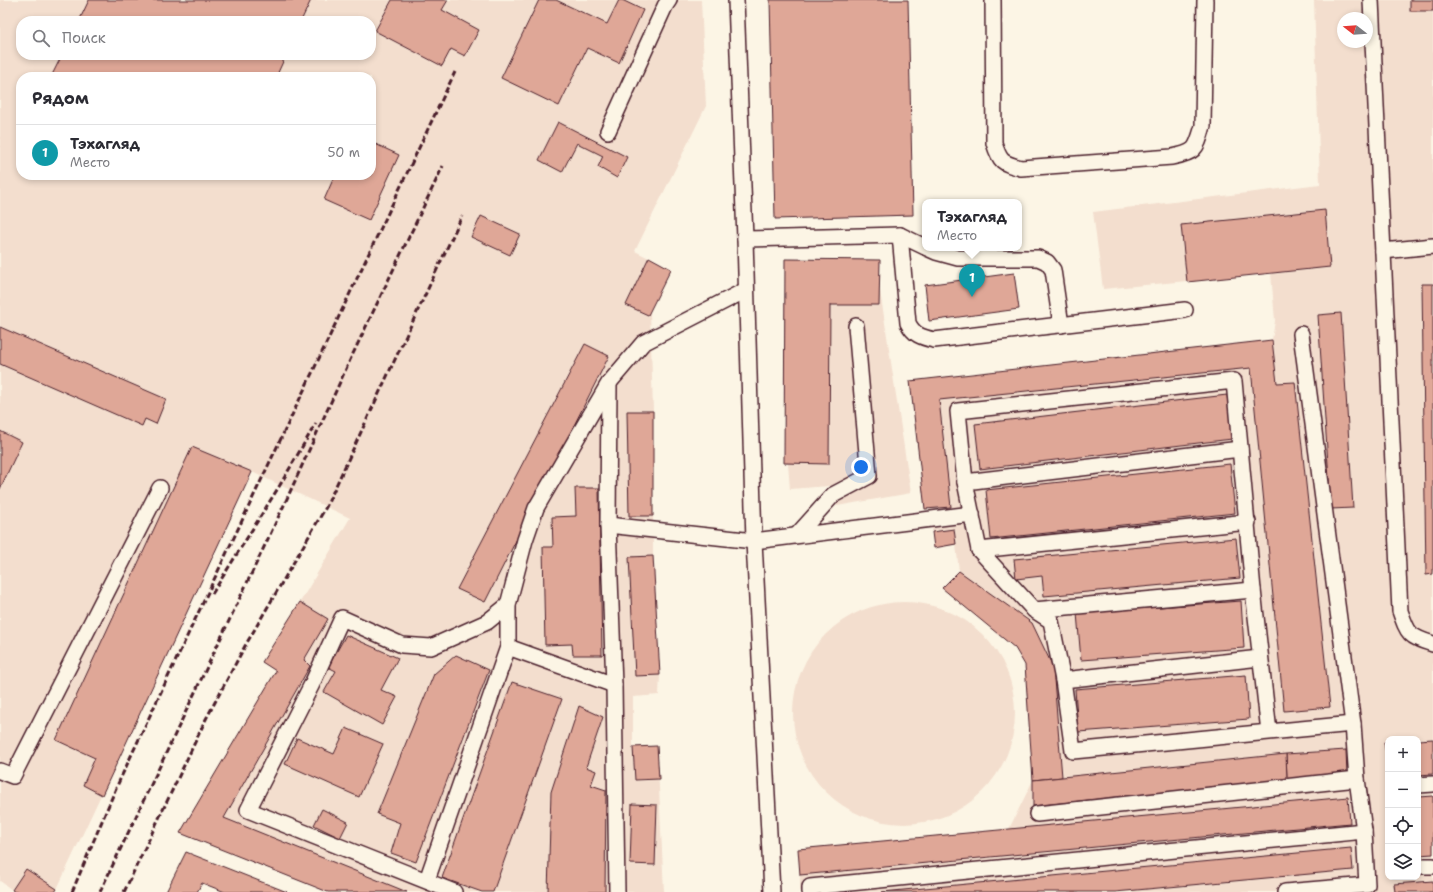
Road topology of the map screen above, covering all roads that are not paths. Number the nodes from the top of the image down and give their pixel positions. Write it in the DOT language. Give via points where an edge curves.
graph roads {
  1 [pos="669,0"];
  2 [pos="736,0"];
  3 [pos="994,0"];
  4 [pos="1205,0"];
  5 [pos="1371,0"];
  6 [pos="608,132"];
  7 [pos="900,235"];
  8 [pos="745,239"];
  9 [pos="922,246"];
  10 [pos="1433,246"];
  11 [pos="934,251"];
  12 [pos="1383,251"];
  13 [pos="746,290"];
  14 [pos="1186,310"];
  15 [pos="1061,325"];
  16 [pos="856,326"];
  17 [pos="1301,334"];
  18 [pos="609,383"];
  19 [pos="1240,449"];
  20 [pos="965,482"];
  21 [pos="160,488"];
  22 [pos="972,514"];
  23 [pos="1248,522"];
  24 [pos="608,525"];
  25 [pos="797,535"];
  26 [pos="754,541"];
  27 [pos="979,550"];
  28 [pos="1254,590"];
  29 [pos="508,605"];
  30 [pos="1034,610"];
  31 [pos="1433,644"];
  32 [pos="508,647"];
  33 [pos="1260,658"];
  34 [pos="1063,680"];
  35 [pos="614,685"];
  36 [pos="1353,724"];
  37 [pos="1269,732"];
  38 [pos="0,771"];
  39 [pos="1357,779"];
  40 [pos="1433,784"];
  41 [pos="1421,785"];
  42 [pos="1037,814"];
  43 [pos="1364,830"];
  44 [pos="1421,866"];
  45 [pos="1433,866"];
  46 [pos="427,880"];
  47 [pos="454,892"];
  48 [pos="617,892"];
  49 [pos="772,892"];
  50 [pos="810,892"];
  51 [pos="1285,892"];
  1 -- 6 [label="lane"];
  2 -- 8 [label="lane"];
  3 -- 4 [label="lane" via="994,143 998,156 1006,164 1021,168 1172,157 1190,153 1197,145 1203,126"];
  5 -- 12 [label="lane"];
  7 -- 8 [label="lane"];
  7 -- 9 [label="lane"];
  7 -- 15 [label="lane" via="908,323 912,331 922,337 934,340"];
  8 -- 13 [label="lane"];
  10 -- 12 [label="lane"];
  11 -- 15 [label="lane" via="958,258 1038,258 1047,262 1053,270"];
  12 -- 31 [label="lane" via="1400,611 1406,629 1418,639"];
  13 -- 18 [label="lane" via="643,343"];
  13 -- 26 [label="lane"];
  14 -- 15 [label="lane"];
  16 -- 25 [label="lane" via="869,476 833,495"];
  17 -- 36 [label="lane"];
  18 -- 24 [label="lane"];
  18 -- 29 [label="lane" via="536,508"];
  19 -- 20 [label="lane"];
  19 -- 20 [label="lane" via="1234,381 958,411"];
  19 -- 23 [label="lane"];
  20 -- 22 [label="lane"];
  21 -- 38 [label="lane" via="13,776"];
  22 -- 25 [label="lane"];
  22 -- 27 [label="lane"];
  23 -- 27 [label="lane"];
  23 -- 28 [label="lane"];
  24 -- 26 [label="lane"];
  24 -- 35 [label="lane"];
  25 -- 26 [label="lane"];
  26 -- 49 [label="lane"];
  27 -- 30 [label="lane"];
  28 -- 30 [label="lane"];
  28 -- 33 [label="lane"];
  29 -- 32 [label="lane"];
  29 -- 46 [label="lane" via="486,622 431,647 402,645 342,618 312,684 248,810"];
  30 -- 34 [label="lane" via="1051,620"];
  32 -- 35 [label="lane"];
  32 -- 46 [label="lane"];
  33 -- 34 [label="lane"];
  33 -- 37 [label="lane"];
  34 -- 37 [label="lane" via="1074,751"];
  35 -- 48 [label="lane"];
  36 -- 37 [label="lane"];
  36 -- 39 [label="lane"];
  39 -- 42 [label="lane"];
  39 -- 43 [label="lane"];
  40 -- 41 [label="lane"];
  43 -- 50 [label="lane" via="810,887"];
  43 -- 51 [label="lane" via="1367,885"];
  44 -- 45 [label="lane"];
  46 -- 47 [label="lane"];
}
